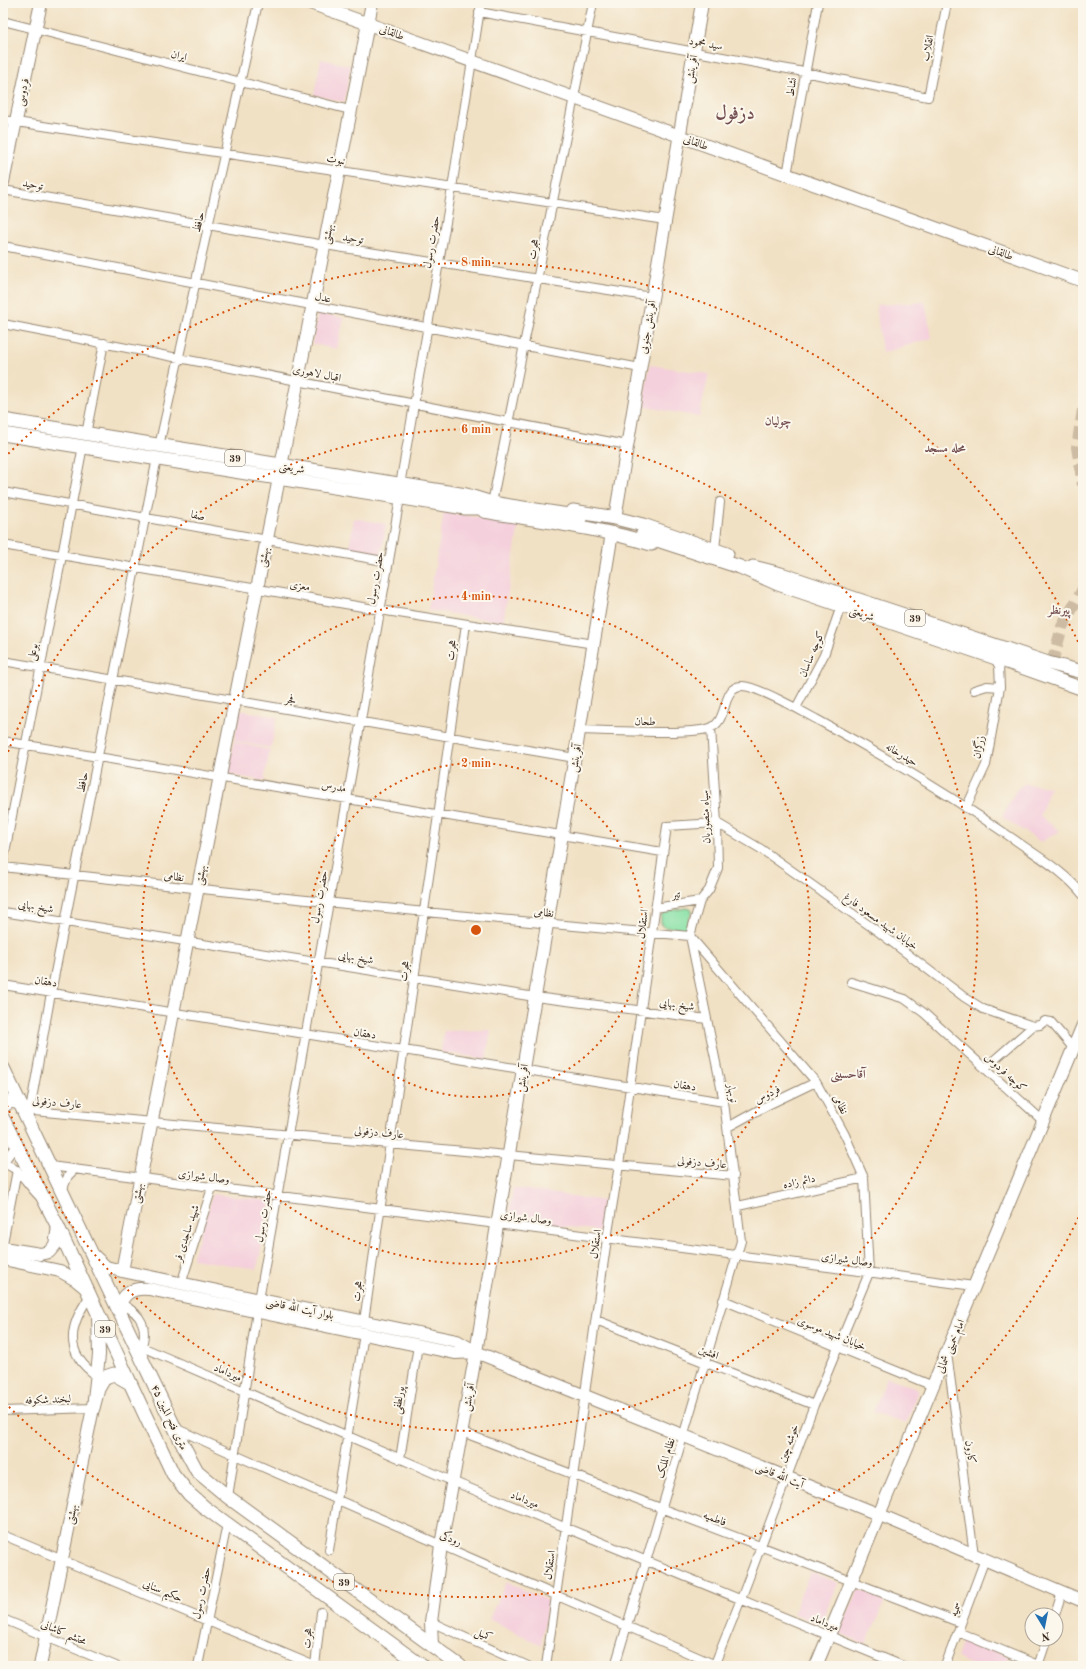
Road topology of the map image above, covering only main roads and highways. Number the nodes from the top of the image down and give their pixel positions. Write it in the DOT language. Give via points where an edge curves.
graph roads {
  1 [pos="41,3"];
  2 [pos="310,3"];
  3 [pos="372,3"];
  4 [pos="702,3"];
  5 [pos="368,23"];
  6 [pos="679,136"];
  7 [pos="3,182"];
  8 [pos="1083,281"];
  9 [pos="3,420"];
  10 [pos="3,434"];
  11 [pos="85,440"];
  12 [pos="280,472"];
  13 [pos="400,491"];
  14 [pos="466,495"];
  15 [pos="615,518"];
  16 [pos="582,519"];
  17 [pos="612,533"];
  18 [pos="642,533"];
  19 [pos="780,579"];
  20 [pos="1046,668"];
  21 [pos="1083,672"];
  22 [pos="1083,678"];
  23 [pos="1083,682"];
  24 [pos="1083,689"];
  25 [pos="1083,1025"];
  26 [pos="3,1068"];
  27 [pos="3,1106"];
  28 [pos="25,1109"];
  29 [pos="3,1119"];
  30 [pos="58,1227"];
  31 [pos="3,1248"];
  32 [pos="49,1252"];
  33 [pos="93,1255"];
  34 [pos="3,1259"];
  35 [pos="50,1269"];
  36 [pos="122,1271"];
  37 [pos="88,1293"];
  38 [pos="258,1306"];
  39 [pos="120,1307"];
  40 [pos="98,1314"];
  41 [pos="476,1352"];
  42 [pos="130,1383"];
  43 [pos="93,1408"];
  44 [pos="880,1515"];
  45 [pos="300,1550"];
  46 [pos="287,1568"];
  47 [pos="344,1582"];
  48 [pos="1083,1601"];
  49 [pos="335,1602"];
  50 [pos="431,1622"];
  51 [pos="414,1633"];
  52 [pos="432,1646"];
  53 [pos="412,1662"];
  54 [pos="40,1666"];
  55 [pos="422,1666"];
  56 [pos="460,1666"];
  57 [pos="816,1666"];
  1 -- 7 [label="main road, فردوسی"];
  2 -- 5 [label="main road, طالقانی"];
  3 -- 5 [label="main road, بهشتی"];
  4 -- 6 [label="main road, آفرینش"];
  5 -- 6 [label="main road, طالقانی"];
  5 -- 12 [label="main road, بهشتی"];
  6 -- 8 [label="main road, طالقانی"];
  6 -- 15 [label="main road, آفرینش جنوبی"];
  9 -- 11 [label="main road, شریعتی / 39"];
  10 -- 11 [label="main road, شریعتی / 39"];
  11 -- 12 [label="main road, شریعتی / 39"];
  12 -- 13 [label="main road, شریعتی / 39"];
  12 -- 36 [label="main road, بهشتی"];
  13 -- 14 [label="main road, شریعتی / 39"];
  13 -- 16 [label="main road, شریعتی / 39" via="465,508 491,508"];
  14 -- 16 [label="main road" via="493,498"];
  14 -- 16 [label="main road, شریعتی / 39" via="492,503"];
  15 -- 16 [label="main road"];
  15 -- 17 [label="main road"];
  15 -- 18 [label="main road"];
  16 -- 17 [label="main road"];
  17 -- 18 [label="main road"];
  17 -- 41 [label="main road, آفرینش"];
  18 -- 19 [label="main road"];
  18 -- 19 [label="main road" via="715,549"];
  19 -- 20 [label="main road, شریعتی / 39"];
  19 -- 20 [label="main road, شریعتی / 39" via="841,606 993,657"];
  20 -- 21 [label="main road, شریعتی"];
  20 -- 22 [label="main road, 39"];
  20 -- 23 [label="main road, 39"];
  20 -- 24 [label="main road, شریعتی"];
  25 -- 44 [label="main road, امام خمینی شمالی"];
  26 -- 28 [label="main road, ۴۵ متری فتح المبین / 39"];
  27 -- 28 [label="main road" via="11,1101 19,1103"];
  28 -- 33 [label="main road, ۴۵ متری فتح المبین / 39"];
  29 -- 30 [label="main road, ۴۵ متری فتح المبین / 39"];
  30 -- 32 [label="main road" via="54,1245"];
  30 -- 37 [label="main road, ۴۵ متری فتح المبین / 39"];
  31 -- 32 [label="main road" via="40,1254"];
  32 -- 35 [label="main road" via="55,1258 54,1266"];
  33 -- 36 [label="main road, بلوار آیت الله قاضی" via="106,1266"];
  33 -- 39 [label="main road, ۴۵ متری فتح المبین / 39"];
  34 -- 35 [label="main road"];
  35 -- 37 [label="main road" via="68,1275"];
  36 -- 38 [label="main road, بلوار آیت الله قاضی" via="181,1284"];
  37 -- 40 [label="main road, ۴۵ متری فتح المبین / 39"];
  38 -- 39 [label="main road, بلوار آیت الله قاضی" via="141,1288 124,1295"];
  38 -- 41 [label="main road, بلوار آیت الله قاضی" via="364,1334 455,1353"];
  38 -- 41 [label="main road, بلوار آیت الله قاضی" via="364,1321 457,1341"];
  39 -- 45 [label="main road, ۴۵ متری فتح المبین / 39" via="197,1471"];
  40 -- 42 [label="main road, ۴۵ متری فتح المبین / 39"];
  40 -- 43 [label="main road, بهشتی" via="99,1340"];
  41 -- 44 [label="main road, آیت الله قاضی"];
  41 -- 50 [label="main road, آفرینش" via="441,1545"];
  42 -- 43 [label="main road" via="114,1374 105,1377 98,1389"];
  42 -- 46 [label="main road, ۴۵ متری فتح المبین / 39" via="173,1474 180,1483 204,1507"];
  43 -- 54 [label="main road, بهشتی"];
  44 -- 48 [label="main road, آیت الله قاضی"];
  44 -- 57 [label="main road, امام خمینی شمالی"];
  45 -- 46 [label="main road" via="299,1563"];
  45 -- 47 [label="main road, ۴۵ متری فتح المبین / 39"];
  46 -- 49 [label="main road, ۴۵ متری فتح المبین / 39"];
  47 -- 49 [label="main road" via="336,1583 330,1591"];
  47 -- 51 [label="main road, ۴۵ متری فتح المبین / 39"];
  49 -- 53 [label="main road, ۴۵ متری فتح المبین / 39"];
  50 -- 51 [label="main road"];
  50 -- 52 [label="main road, آفرینش"];
  51 -- 52 [label="main road, ۴۵ متری فتح المبین / 39"];
  52 -- 56 [label="main road, ۴۵ متری فتح المبین / 39"];
  53 -- 55 [label="main road, ۴۵ متری فتح المبین / 39"];
}
